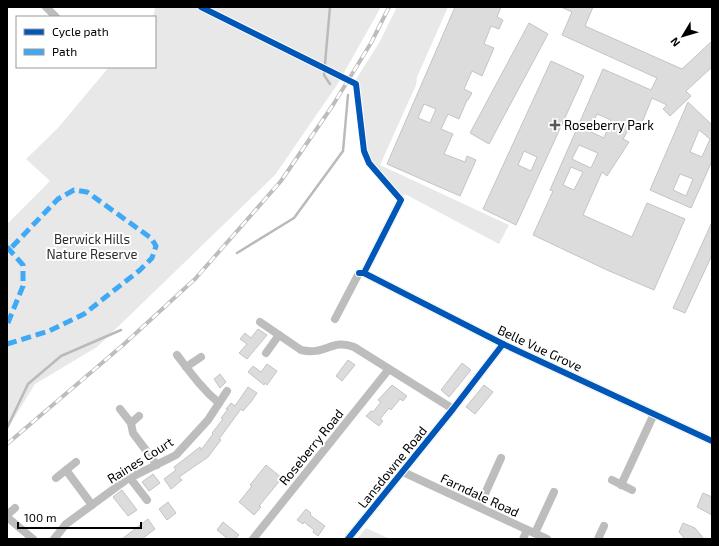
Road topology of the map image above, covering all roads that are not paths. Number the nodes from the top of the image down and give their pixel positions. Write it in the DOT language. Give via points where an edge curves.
graph roads {
  1 [pos="46,7"];
  2 [pos="55,16"];
  3 [pos="401,200"];
  4 [pos="362,273"];
  5 [pos="335,320"];
  6 [pos="260,322"];
  7 [pos="279,335"];
  8 [pos="503,344"];
  9 [pos="266,353"];
  10 [pos="177,355"];
  11 [pos="201,357"];
  12 [pos="186,367"];
  13 [pos="389,370"];
  14 [pos="227,391"];
  15 [pos="219,403"];
  16 [pos="120,409"];
  17 [pos="453,409"];
  18 [pos="654,414"];
  19 [pos="139,416"];
  20 [pos="131,423"];
  21 [pos="712,441"];
  22 [pos="501,458"];
  23 [pos="76,462"];
  24 [pos="156,465"];
  25 [pos="66,470"];
  26 [pos="403,472"];
  27 [pos="56,478"];
  28 [pos="130,478"];
  29 [pos="612,480"];
  30 [pos="622,485"];
  31 [pos="632,490"];
  32 [pos="554,492"];
  33 [pos="147,500"];
  34 [pos="92,505"];
  35 [pos="479,507"];
  36 [pos="16,508"];
  37 [pos="7,516"];
  38 [pos="604,526"];
  39 [pos="531,532"];
  40 [pos="33,539"];
  41 [pos="54,539"];
  42 [pos="253,539"];
  43 [pos="348,539"];
  44 [pos="523,539"];
  45 [pos="547,539"];
  46 [pos="598,539"];
  1 -- 2 [label="street"];
  3 -- 4 [label="street"];
  4 -- 5 [label="street"];
  4 -- 8 [label="street, Belle Vue Grove"];
  6 -- 7 [label="street"];
  7 -- 9 [label="street"];
  7 -- 13 [label="street" via="308,352 347,344"];
  8 -- 17 [label="street, Lansdowne Road"];
  8 -- 18 [label="street, Belle Vue Grove"];
  10 -- 12 [label="street"];
  11 -- 12 [label="street"];
  12 -- 15 [label="street" via="196,382"];
  13 -- 17 [label="street"];
  13 -- 42 [label="street, Roseberry Road"];
  14 -- 15 [label="street, Raines Court"];
  15 -- 24 [label="street, Raines Court" via="208,420 176,454"];
  16 -- 20 [label="street"];
  17 -- 26 [label="street, Lansdowne Road"];
  18 -- 21 [label="street, Belle Vue Grove"];
  18 -- 30 [label="street"];
  19 -- 20 [label="street"];
  20 -- 24 [label="street" via="133,432"];
  22 -- 35 [label="street"];
  23 -- 25 [label="street"];
  24 -- 28 [label="street, Raines Court"];
  25 -- 27 [label="street"];
  25 -- 34 [label="street"];
  26 -- 35 [label="street, Farndale Road"];
  26 -- 43 [label="street, Lansdowne Road"];
  28 -- 33 [label="street"];
  28 -- 34 [label="street, Raines Court"];
  29 -- 30 [label="street"];
  30 -- 31 [label="street"];
  32 -- 39 [label="street"];
  34 -- 41 [label="street, Raines Court" via="66,524"];
  35 -- 39 [label="street, Farndale Road"];
  36 -- 37 [label="street"];
  37 -- 40 [label="street"];
  38 -- 46 [label="street"];
  39 -- 44 [label="street"];
  39 -- 45 [label="street, Farndale Road"];
}
